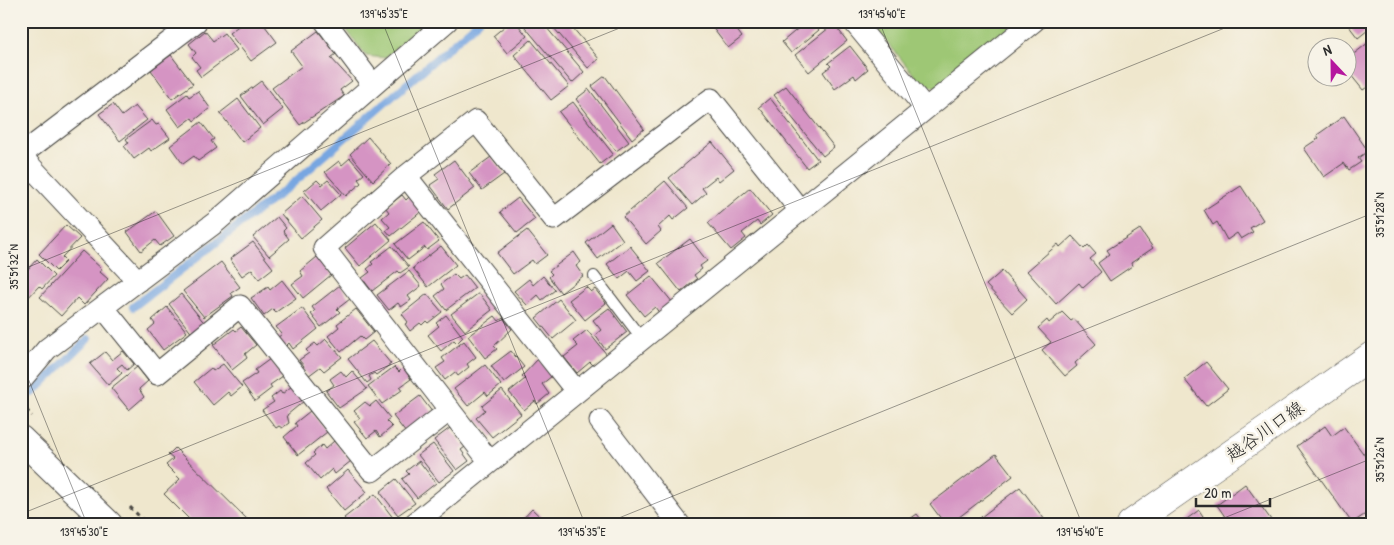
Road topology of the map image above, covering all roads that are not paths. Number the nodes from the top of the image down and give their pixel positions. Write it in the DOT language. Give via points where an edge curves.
graph roads {
  1 [pos="197,21"];
  2 [pos="325,21"];
  3 [pos="447,21"];
  4 [pos="853,21"];
  5 [pos="1034,21"];
  6 [pos="373,86"];
  7 [pos="925,108"];
  8 [pos="21,155"];
  9 [pos="406,176"];
  10 [pos="800,210"];
  11 [pos="594,276"];
  12 [pos="138,281"];
  13 [pos="103,307"];
  14 [pos="642,339"];
  15 [pos="1373,354"];
  16 [pos="21,380"];
  17 [pos="578,392"];
  18 [pos="450,410"];
  19 [pos="600,421"];
  20 [pos="21,439"];
  21 [pos="490,462"];
  22 [pos="109,524"];
  23 [pos="414,524"];
  24 [pos="679,524"];
  25 [pos="1131,524"];
  1 -- 8 [label="street"];
  2 -- 6 [label="street"];
  3 -- 6 [label="street"];
  4 -- 7 [label="street"];
  5 -- 7 [label="street"];
  6 -- 12 [label="street" via="216,222"];
  7 -- 10 [label="street"];
  8 -- 12 [label="street"];
  9 -- 10 [label="street" via="476,121 554,219 710,99"];
  9 -- 17 [label="street"];
  9 -- 18 [label="street" via="324,248"];
  10 -- 14 [label="street"];
  11 -- 14 [label="lane"];
  12 -- 13 [label="street"];
  13 -- 16 [label="street" via="47,349"];
  13 -- 18 [label="street" via="157,374 240,306 372,471"];
  14 -- 17 [label="street"];
  15 -- 25 [label="main road, 越谷川口線"];
  17 -- 21 [label="street"];
  18 -- 21 [label="street"];
  19 -- 24 [label="street"];
  20 -- 22 [label="street"];
  21 -- 23 [label="street"];
}
